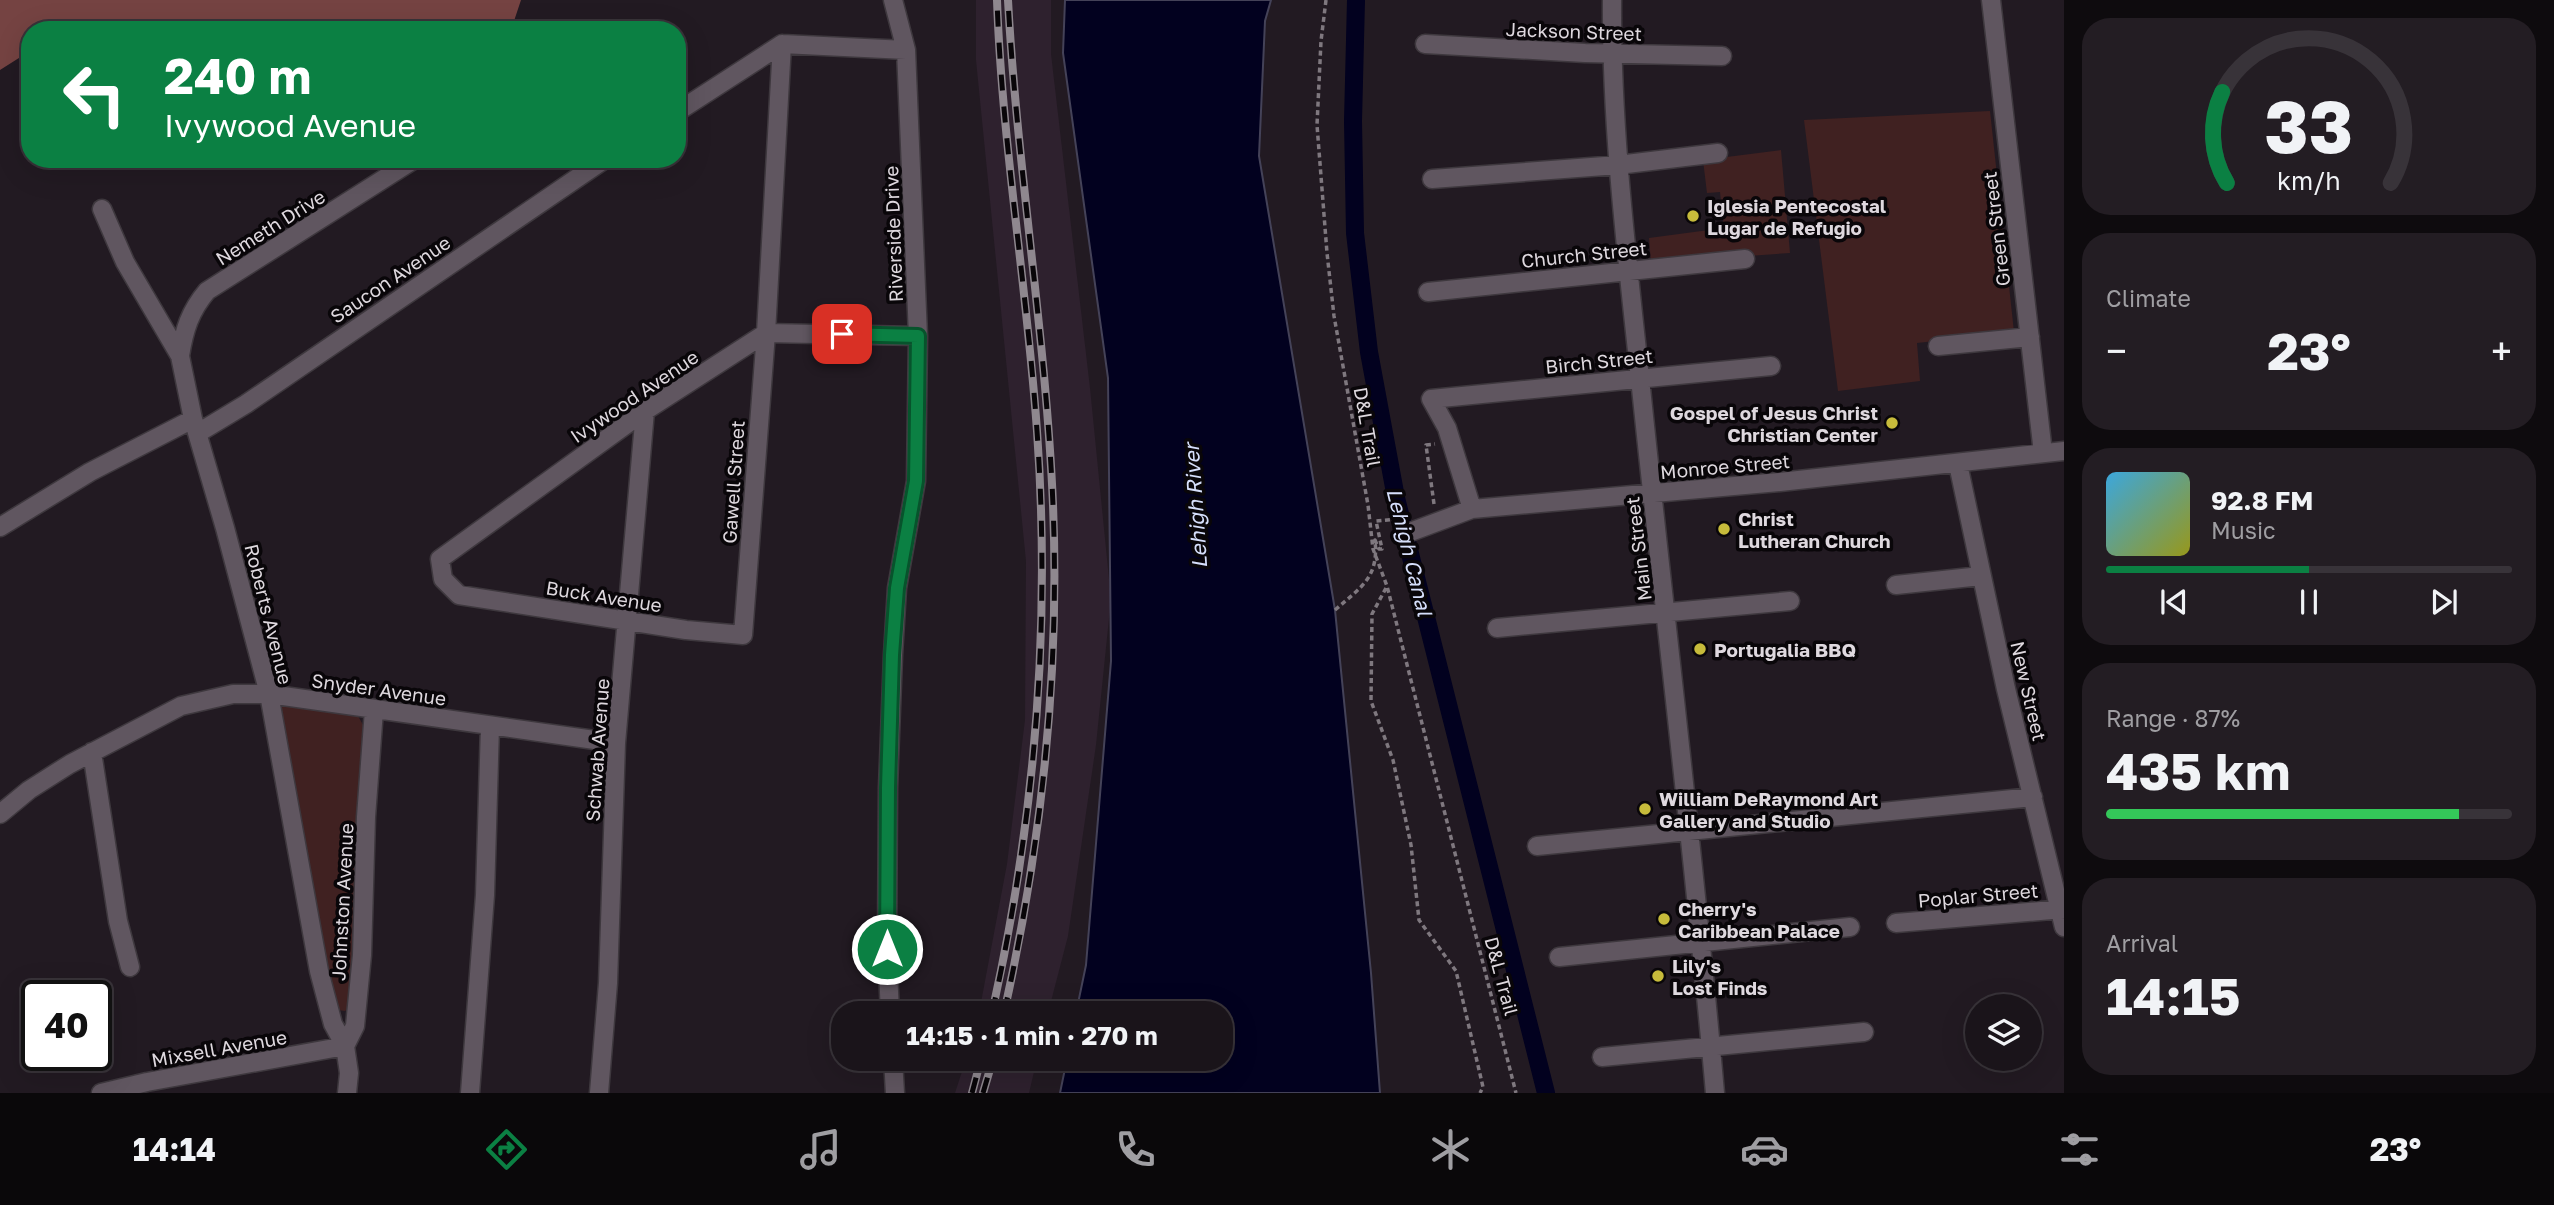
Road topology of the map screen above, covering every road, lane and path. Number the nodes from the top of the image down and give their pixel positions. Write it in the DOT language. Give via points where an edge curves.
graph roads {
  1 [pos="892,0"];
  2 [pos="1326,0"];
  3 [pos="1612,0"];
  4 [pos="1991,0"];
  5 [pos="782,44"];
  6 [pos="1425,44"];
  7 [pos="906,50"];
  8 [pos="1612,54"];
  9 [pos="1723,56"];
  10 [pos="686,106"];
  11 [pos="1718,153"];
  12 [pos="1618,165"];
  13 [pos="401,168"];
  14 [pos="592,168"];
  15 [pos="1432,179"];
  16 [pos="102,209"];
  17 [pos="1745,259"];
  18 [pos="1630,270"];
  19 [pos="1428,292"];
  20 [pos="766,333"];
  21 [pos="918,336"];
  22 [pos="2030,337"];
  23 [pos="1938,346"];
  24 [pos="180,356"];
  25 [pos="1771,366"];
  26 [pos="1640,379"];
  27 [pos="645,411"];
  28 [pos="196,426"];
  29 [pos="1451,442"];
  30 [pos="2064,451"];
  31 [pos="2043,453"];
  32 [pos="1958,464"];
  33 [pos="1652,494"];
  34 [pos="1472,509"];
  35 [pos="1436,515"];
  36 [pos="1376,521"];
  37 [pos="0,527"];
  38 [pos="1405,534"];
  39 [pos="1377,561"];
  40 [pos="1981,576"];
  41 [pos="1896,585"];
  42 [pos="1387,586"];
  43 [pos="460,595"];
  44 [pos="1790,601"];
  45 [pos="1335,610"];
  46 [pos="1667,612"];
  47 [pos="628,620"];
  48 [pos="1497,628"];
  49 [pos="743,635"];
  50 [pos="269,694"];
  51 [pos="374,710"];
  52 [pos="490,726"];
  53 [pos="616,743"];
  54 [pos="92,752"];
  55 [pos="2033,797"];
  56 [pos="0,814"];
  57 [pos="1691,832"];
  58 [pos="1536,846"];
  59 [pos="2063,915"];
  60 [pos="1896,923"];
  61 [pos="1850,927"];
  62 [pos="1701,942"];
  63 [pos="1559,957"];
  64 [pos="130,967"];
  65 [pos="889,1001"];
  66 [pos="1864,1032"];
  67 [pos="345,1046"];
  68 [pos="1711,1048"];
  69 [pos="1602,1057"];
  70 [pos="894,1071"];
  71 [pos="148,1088"];
  72 [pos="102,1093"];
  73 [pos="347,1093"];
  74 [pos="470,1093"];
  75 [pos="599,1093"];
  76 [pos="895,1093"];
  77 [pos="1480,1093"];
  78 [pos="1516,1093"];
  79 [pos="1715,1093"];
  1 -- 7 [label="street, Riverside Drive"];
  2 -- 39 [label="path, D&L Trail" via="1318,86 1319,170 1334,316"];
  3 -- 8 [label="street, Main Street"];
  4 -- 22 [label="street, Green Street"];
  5 -- 7 [label="street"];
  5 -- 10 [label="street"];
  5 -- 20 [label="street, Gawell Street"];
  6 -- 8 [label="street, Jackson Street"];
  7 -- 21 [label="street, Riverside Drive"];
  8 -- 9 [label="street, Jackson Street"];
  8 -- 12 [label="street, Main Street"];
  11 -- 12 [label="street"];
  12 -- 15 [label="street"];
  12 -- 18 [label="street, Main Street"];
  13 -- 24 [label="street, Nemeth Drive" via="207,291 184,328"];
  14 -- 28 [label="street, Saucon Avenue" via="246,404"];
  16 -- 24 [label="street, Roberts Avenue" via="125,262"];
  17 -- 18 [label="street, Church Street"];
  18 -- 19 [label="street, Church Street"];
  18 -- 26 [label="street, Main Street"];
  20 -- 21 [label="street"];
  20 -- 27 [label="street, Ivywood Avenue"];
  20 -- 49 [label="street, Gawell Street"];
  21 -- 65 [label="street, Riverside Drive" via="916,481 897,588 892,655"];
  22 -- 23 [label="street"];
  22 -- 31 [label="street, Green Street"];
  24 -- 28 [label="street, Roberts Avenue"];
  25 -- 26 [label="street, Birch Street"];
  26 -- 29 [label="street, Birch Street" via="1431,399"];
  26 -- 33 [label="street, Main Street"];
  27 -- 43 [label="street, Ivywood Avenue" via="440,559 443,579"];
  27 -- 47 [label="street, Schwab Avenue"];
  28 -- 37 [label="street, Saucon Avenue" via="90,472"];
  28 -- 50 [label="street, Roberts Avenue"];
  29 -- 34 [label="street"];
  29 -- 35 [label="path" via="1426,445"];
  30 -- 31 [label="street, Monroe Street"];
  31 -- 32 [label="street, Monroe Street"];
  32 -- 33 [label="street, Monroe Street"];
  32 -- 40 [label="street, New Street"];
  33 -- 34 [label="street, Monroe Street"];
  33 -- 46 [label="street, Main Street"];
  34 -- 38 [label="street, Monroe Street"];
  36 -- 39 [label="path" via="1382,549 1375,540"];
  39 -- 42 [label="path, D&L Trail"];
  39 -- 45 [label="path" via="1364,584"];
  40 -- 41 [label="street"];
  40 -- 55 [label="street, New Street"];
  42 -- 77 [label="path" via="1372,614 1371,701 1396,772 1411,845 1419,920 1456,971 1483,1087"];
  42 -- 78 [label="path, D&L Trail"];
  43 -- 47 [label="street, Buck Avenue"];
  44 -- 46 [label="street"];
  46 -- 48 [label="street"];
  46 -- 57 [label="street, Main Street"];
  47 -- 49 [label="street, Buck Avenue"];
  47 -- 53 [label="street, Schwab Avenue"];
  50 -- 51 [label="street, Snyder Avenue"];
  50 -- 54 [label="street, Snyder Avenue" via="233,694 181,706"];
  50 -- 67 [label="street, Roberts Avenue" via="319,971 333,1024"];
  51 -- 52 [label="street, Snyder Avenue"];
  51 -- 67 [label="street, Johnston Avenue" via="362,956 355,1026"];
  52 -- 53 [label="street, Snyder Avenue"];
  52 -- 74 [label="street" via="484,919"];
  53 -- 75 [label="street, Schwab Avenue" via="608,983"];
  54 -- 56 [label="street, Snyder Avenue" via="29,790"];
  54 -- 64 [label="street" via="118,921"];
  55 -- 57 [label="street"];
  55 -- 59 [label="street, New Street"];
  57 -- 58 [label="street"];
  57 -- 62 [label="street, Main Street"];
  59 -- 60 [label="street, Poplar Street"];
  61 -- 62 [label="street"];
  62 -- 63 [label="street"];
  62 -- 68 [label="street, Main Street"];
  66 -- 68 [label="street"];
  67 -- 71 [label="street, Mixsell Avenue"];
  67 -- 73 [label="street, Johnston Avenue"];
  68 -- 69 [label="street"];
  68 -- 79 [label="street, Main Street"];
  70 -- 76 [label="street"];
  71 -- 72 [label="street, Mixsell Avenue"];
}
